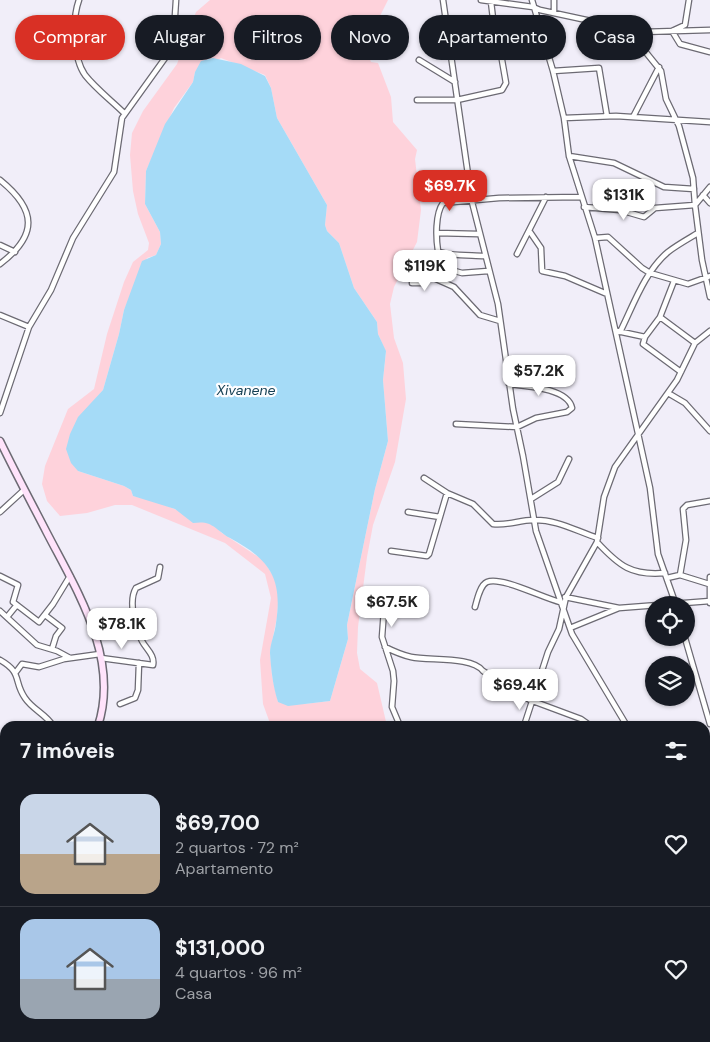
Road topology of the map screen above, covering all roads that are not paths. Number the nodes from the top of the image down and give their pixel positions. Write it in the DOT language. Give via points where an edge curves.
graph roads {
  1 [pos="79,0"];
  2 [pos="176,0"];
  3 [pos="443,0"];
  4 [pos="481,0"];
  5 [pos="532,0"];
  6 [pos="554,0"];
  7 [pos="689,0"];
  8 [pos="491,2"];
  9 [pos="533,7"];
  10 [pos="554,12"];
  11 [pos="446,15"];
  12 [pos="493,15"];
  13 [pos="536,15"];
  14 [pos="576,17"];
  15 [pos="710,30"];
  16 [pos="672,31"];
  17 [pos="653,32"];
  18 [pos="710,52"];
  19 [pos="419,60"];
  20 [pos="452,60"];
  21 [pos="502,60"];
  22 [pos="550,60"];
  23 [pos="653,60"];
  24 [pos="659,67"];
  25 [pos="553,71"];
  26 [pos="455,82"];
  27 [pos="417,100"];
  28 [pos="457,100"];
  29 [pos="124,113"];
  30 [pos="607,116"];
  31 [pos="632,117"];
  32 [pos="564,118"];
  33 [pos="676,119"];
  34 [pos="710,122"];
  35 [pos="569,156"];
  36 [pos="0,180"];
  37 [pos="710,188"];
  38 [pos="694,189"];
  39 [pos="703,194"];
  40 [pos="546,197"];
  41 [pos="581,197"];
  42 [pos="472,202"];
  43 [pos="710,203"];
  44 [pos="695,205"];
  45 [pos="584,207"];
  46 [pos="530,232"];
  47 [pos="437,233"];
  48 [pos="698,233"];
  49 [pos="478,234"];
  50 [pos="595,238"];
  51 [pos="0,245"];
  52 [pos="15,252"];
  53 [pos="516,254"];
  54 [pos="484,256"];
  55 [pos="0,264"];
  56 [pos="488,271"];
  57 [pos="650,273"];
  58 [pos="428,275"];
  59 [pos="707,276"];
  60 [pos="674,281"];
  61 [pos="412,283"];
  62 [pos="607,294"];
  63 [pos="710,297"];
  64 [pos="0,315"];
  65 [pos="660,317"];
  66 [pos="500,320"];
  67 [pos="29,327"];
  68 [pos="710,331"];
  69 [pos="618,332"];
  70 [pos="645,337"];
  71 [pos="695,343"];
  72 [pos="681,372"];
  73 [pos="509,384"];
  74 [pos="668,393"];
  75 [pos="0,414"];
  76 [pos="456,424"];
  77 [pos="517,427"];
  78 [pos="710,431"];
  79 [pos="638,434"];
  80 [pos="0,441"];
  81 [pos="569,458"];
  82 [pos="424,478"];
  83 [pos="24,490"];
  84 [pos="448,493"];
  85 [pos="531,499"];
  86 [pos="710,501"];
  87 [pos="0,512"];
  88 [pos="408,512"];
  89 [pos="440,518"];
  90 [pos="533,520"];
  91 [pos="597,540"];
  92 [pos="391,551"];
  93 [pos="160,567"];
  94 [pos="665,572"];
  95 [pos="680,575"];
  96 [pos="0,576"];
  97 [pos="70,576"];
  98 [pos="710,577"];
  99 [pos="667,578"];
  100 [pos="709,584"];
  101 [pos="673,596"];
  102 [pos="566,597"];
  103 [pos="559,600"];
  104 [pos="710,602"];
  105 [pos="695,603"];
  106 [pos="16,606"];
  107 [pos="396,606"];
  108 [pos="645,606"];
  109 [pos="475,607"];
  110 [pos="619,608"];
  111 [pos="563,609"];
  112 [pos="0,610"];
  113 [pos="45,615"];
  114 [pos="7,617"];
  115 [pos="570,628"];
  116 [pos="687,646"];
  117 [pos="385,647"];
  118 [pos="52,649"];
  119 [pos="101,656"];
  120 [pos="70,658"];
  121 [pos="0,660"];
  122 [pos="139,663"];
  123 [pos="16,672"];
  124 [pos="534,701"];
  125 [pos="120,704"];
  126 [pos="709,718"];
  127 [pos="50,721"];
  128 [pos="99,721"];
  129 [pos="398,721"];
  130 [pos="526,721"];
  131 [pos="584,721"];
  132 [pos="624,721"];
  1 -- 29 [label="street" via="74,22 80,66 90,81"];
  2 -- 29 [label="street" via="173,47"];
  3 -- 11 [label="street"];
  4 -- 8 [label="street"];
  5 -- 9 [label="street"];
  6 -- 10 [label="street"];
  7 -- 16 [label="street" via="685,25"];
  8 -- 9 [label="street"];
  8 -- 12 [label="street"];
  9 -- 10 [label="street"];
  9 -- 13 [label="street"];
  10 -- 14 [label="street"];
  15 -- 16 [label="street"];
  16 -- 17 [label="street"];
  16 -- 18 [label="street" via="680,44"];
  19 -- 26 [label="street"];
  20 -- 26 [label="street"];
  21 -- 28 [label="street" via="505,87 498,92"];
  22 -- 25 [label="street"];
  23 -- 24 [label="street"];
  24 -- 31 [label="street"];
  24 -- 33 [label="street" via="666,99"];
  25 -- 30 [label="street" via="599,68"];
  25 -- 32 [label="street"];
  26 -- 28 [label="street"];
  27 -- 28 [label="street"];
  28 -- 42 [label="street"];
  29 -- 67 [label="street" via="114,172 70,244 51,290"];
  30 -- 31 [label="street"];
  30 -- 32 [label="street"];
  31 -- 33 [label="street"];
  32 -- 35 [label="street"];
  33 -- 34 [label="street"];
  33 -- 38 [label="street"];
  35 -- 38 [label="street" via="614,164 664,187"];
  35 -- 41 [label="street"];
  36 -- 52 [label="street" via="28,215 24,241"];
  37 -- 39 [label="street"];
  38 -- 44 [label="street"];
  39 -- 43 [label="street"];
  39 -- 44 [label="street"];
  40 -- 41 [label="street"];
  40 -- 42 [label="street"];
  40 -- 46 [label="street"];
  41 -- 45 [label="street"];
  42 -- 47 [label="street" via="443,203"];
  42 -- 49 [label="street"];
  44 -- 45 [label="street" via="655,208 644,217 620,210"];
  44 -- 48 [label="street"];
  45 -- 50 [label="street"];
  46 -- 53 [label="street"];
  46 -- 62 [label="street" via="540,248 542,271 565,276"];
  47 -- 49 [label="street"];
  47 -- 54 [label="street" via="437,249 446,256"];
  48 -- 57 [label="street" via="666,253"];
  48 -- 59 [label="street"];
  49 -- 54 [label="street"];
  50 -- 57 [label="street" via="608,237"];
  50 -- 62 [label="street"];
  51 -- 52 [label="street"];
  52 -- 55 [label="street"];
  54 -- 56 [label="street"];
  56 -- 58 [label="street" via="462,273 433,265"];
  56 -- 66 [label="street"];
  57 -- 60 [label="street"];
  57 -- 69 [label="street"];
  58 -- 61 [label="street" via="422,283"];
  58 -- 66 [label="street" via="454,287 480,315"];
  59 -- 60 [label="street" via="688,284"];
  59 -- 63 [label="street"];
  60 -- 65 [label="street"];
  62 -- 69 [label="street"];
  64 -- 67 [label="street"];
  65 -- 70 [label="street"];
  65 -- 71 [label="street"];
  66 -- 73 [label="street"];
  67 -- 75 [label="street"];
  68 -- 71 [label="street"];
  69 -- 70 [label="street"];
  69 -- 79 [label="street"];
  70 -- 72 [label="street" via="645,346"];
  71 -- 72 [label="street"];
  72 -- 74 [label="street"];
  73 -- 77 [label="street"];
  73 -- 77 [label="street" via="552,391 572,405 567,412 536,418"];
  74 -- 78 [label="street" via="685,403"];
  74 -- 79 [label="street"];
  76 -- 77 [label="street"];
  77 -- 85 [label="street"];
  79 -- 91 [label="street" via="610,478 600,511"];
  79 -- 94 [label="street" via="650,488 658,554"];
  80 -- 83 [label="main road"];
  81 -- 85 [label="street" via="558,482"];
  82 -- 84 [label="street"];
  83 -- 87 [label="street"];
  83 -- 97 [label="main road"];
  84 -- 89 [label="street"];
  84 -- 90 [label="street" via="473,504 493,524"];
  85 -- 90 [label="street"];
  86 -- 95 [label="street" via="687,505 683,509 686,540"];
  88 -- 89 [label="street"];
  89 -- 92 [label="street" via="427,556"];
  90 -- 91 [label="street" via="560,523"];
  90 -- 103 [label="street"];
  91 -- 94 [label="street" via="629,570 639,574"];
  91 -- 102 [label="street"];
  93 -- 122 [label="street" via="158,578 136,588 132,601 141,638 154,662 150,666"];
  94 -- 99 [label="street"];
  95 -- 99 [label="street"];
  95 -- 100 [label="street"];
  96 -- 106 [label="street" via="18,585 12,600"];
  97 -- 113 [label="street"];
  97 -- 119 [label="main road" via="93,628"];
  98 -- 100 [label="street"];
  99 -- 101 [label="street"];
  100 -- 104 [label="street"];
  102 -- 103 [label="street"];
  102 -- 110 [label="street"];
  102 -- 111 [label="street"];
  103 -- 109 [label="street" via="490,581 484,584"];
  103 -- 111 [label="street"];
  104 -- 105 [label="street"];
  106 -- 113 [label="street" via="39,622"];
  106 -- 114 [label="street"];
  107 -- 117 [label="street" via="384,611 382,637"];
  108 -- 110 [label="street"];
  110 -- 115 [label="street"];
  111 -- 115 [label="street"];
  111 -- 124 [label="street"];
  112 -- 114 [label="street"];
  113 -- 118 [label="street" via="62,628"];
  114 -- 118 [label="street" via="35,643"];
  115 -- 132 [label="street"];
  116 -- 126 [label="street"];
  117 -- 124 [label="street" via="409,657 478,665"];
  117 -- 129 [label="street" via="394,681 392,707"];
  118 -- 120 [label="street"];
  119 -- 120 [label="street"];
  119 -- 122 [label="street"];
  119 -- 128 [label="main road" via="103,698"];
  120 -- 123 [label="street" via="39,667 22,664"];
  121 -- 123 [label="street"];
  122 -- 125 [label="street" via="135,698"];
  123 -- 127 [label="street" via="24,697"];
  124 -- 130 [label="street"];
  124 -- 131 [label="street"];
}
